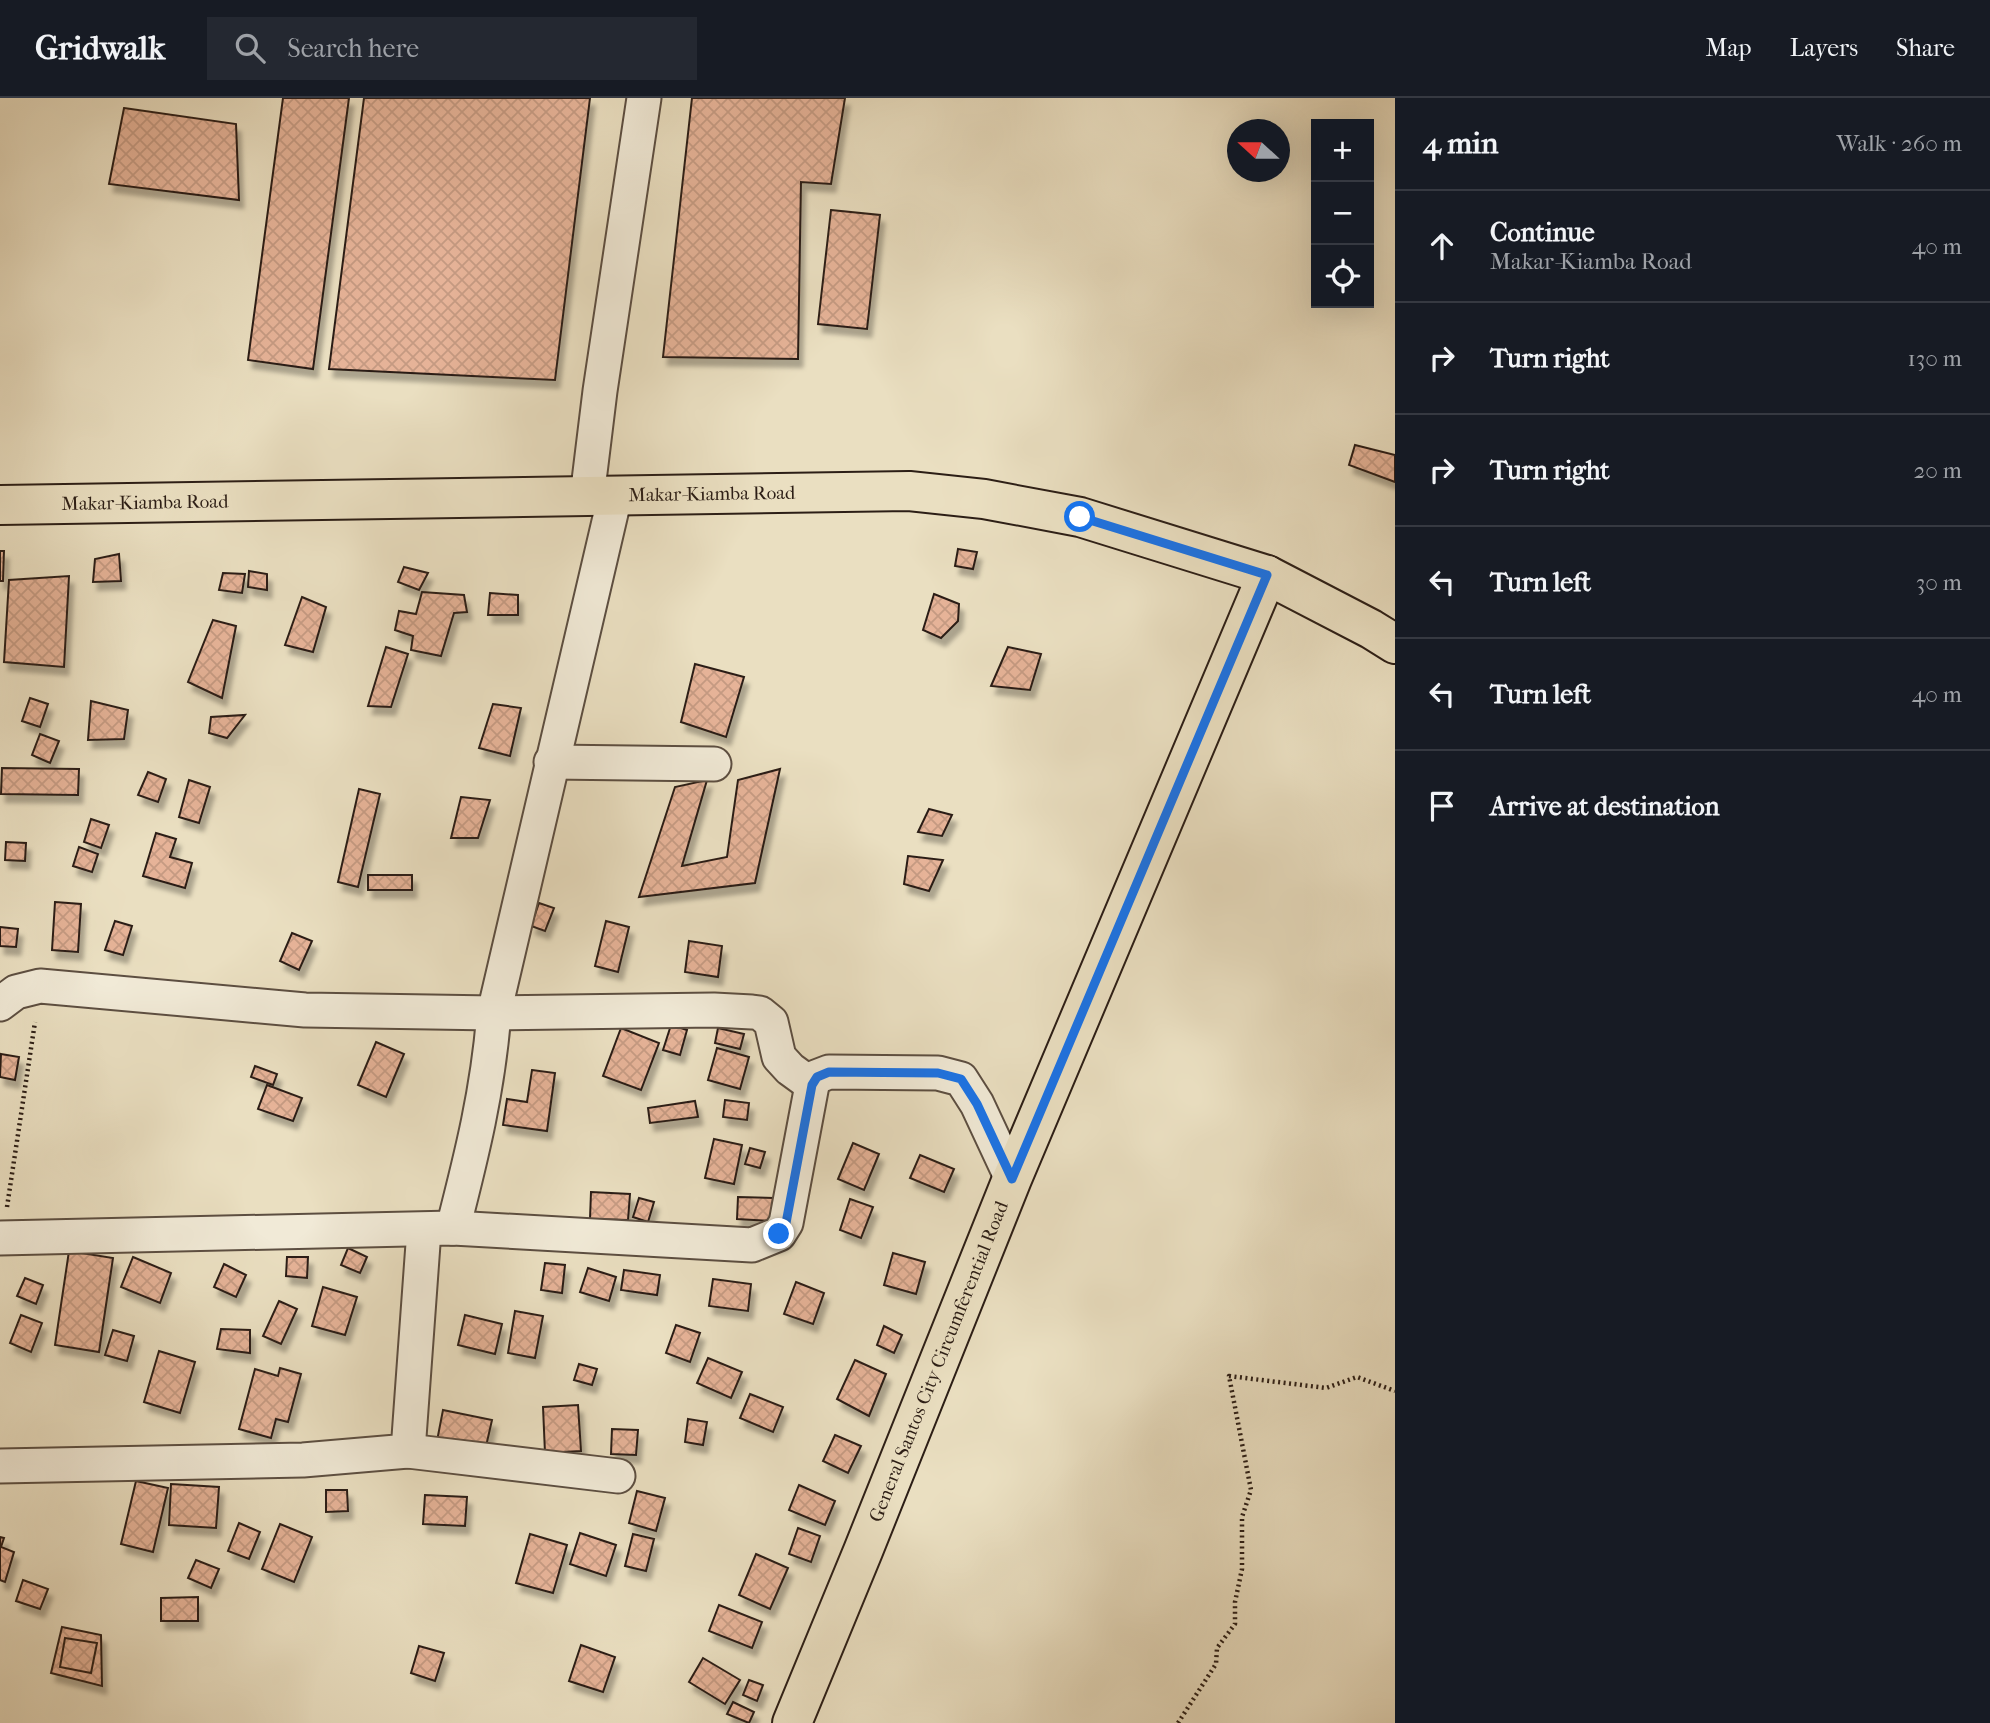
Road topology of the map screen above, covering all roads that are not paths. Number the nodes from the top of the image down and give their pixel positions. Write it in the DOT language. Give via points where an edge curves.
graph roads {
  1 [pos="644,98"];
  2 [pos="601,496"];
  3 [pos="0,505"];
  4 [pos="1267,575"];
  5 [pos="1395,644"];
  6 [pos="551,762"];
  7 [pos="714,764"];
  8 [pos="0,1004"];
  9 [pos="494,1013"];
  10 [pos="812,1085"];
  11 [pos="1012,1179"];
  12 [pos="439,1229"];
  13 [pos="1,1245"];
  14 [pos="408,1451"];
  15 [pos="0,1466"];
  16 [pos="618,1476"];
  17 [pos="792,1723"];
  1 -- 2 [label="street" via="600,391"];
  2 -- 3 [label="main road, Makar-Kiamba Road"];
  2 -- 4 [label="main road, Makar-Kiamba Road" via="909,491 984,499 1080,517"];
  2 -- 6 [label="street"];
  4 -- 5 [label="main road, Makar-Kiamba Road"];
  4 -- 11 [label="main road, General Santos City Circumferential Road"];
  6 -- 7 [label="street"];
  6 -- 9 [label="street"];
  8 -- 9 [label="street" via="16,992 40,986 305,1010"];
  9 -- 10 [label="street" via="760,1013 771,1022 779,1057"];
  9 -- 12 [label="street" via="480,1123"];
  10 -- 11 [label="street" via="829,1072 938,1073 961,1079"];
  10 -- 12 [label="street" via="786,1223 769,1240 733,1245"];
  11 -- 17 [label="main road, General Santos City Circumferential Road"];
  12 -- 13 [label="street"];
  12 -- 14 [label="street"];
  14 -- 15 [label="street" via="303,1460"];
  14 -- 16 [label="street"];
}
